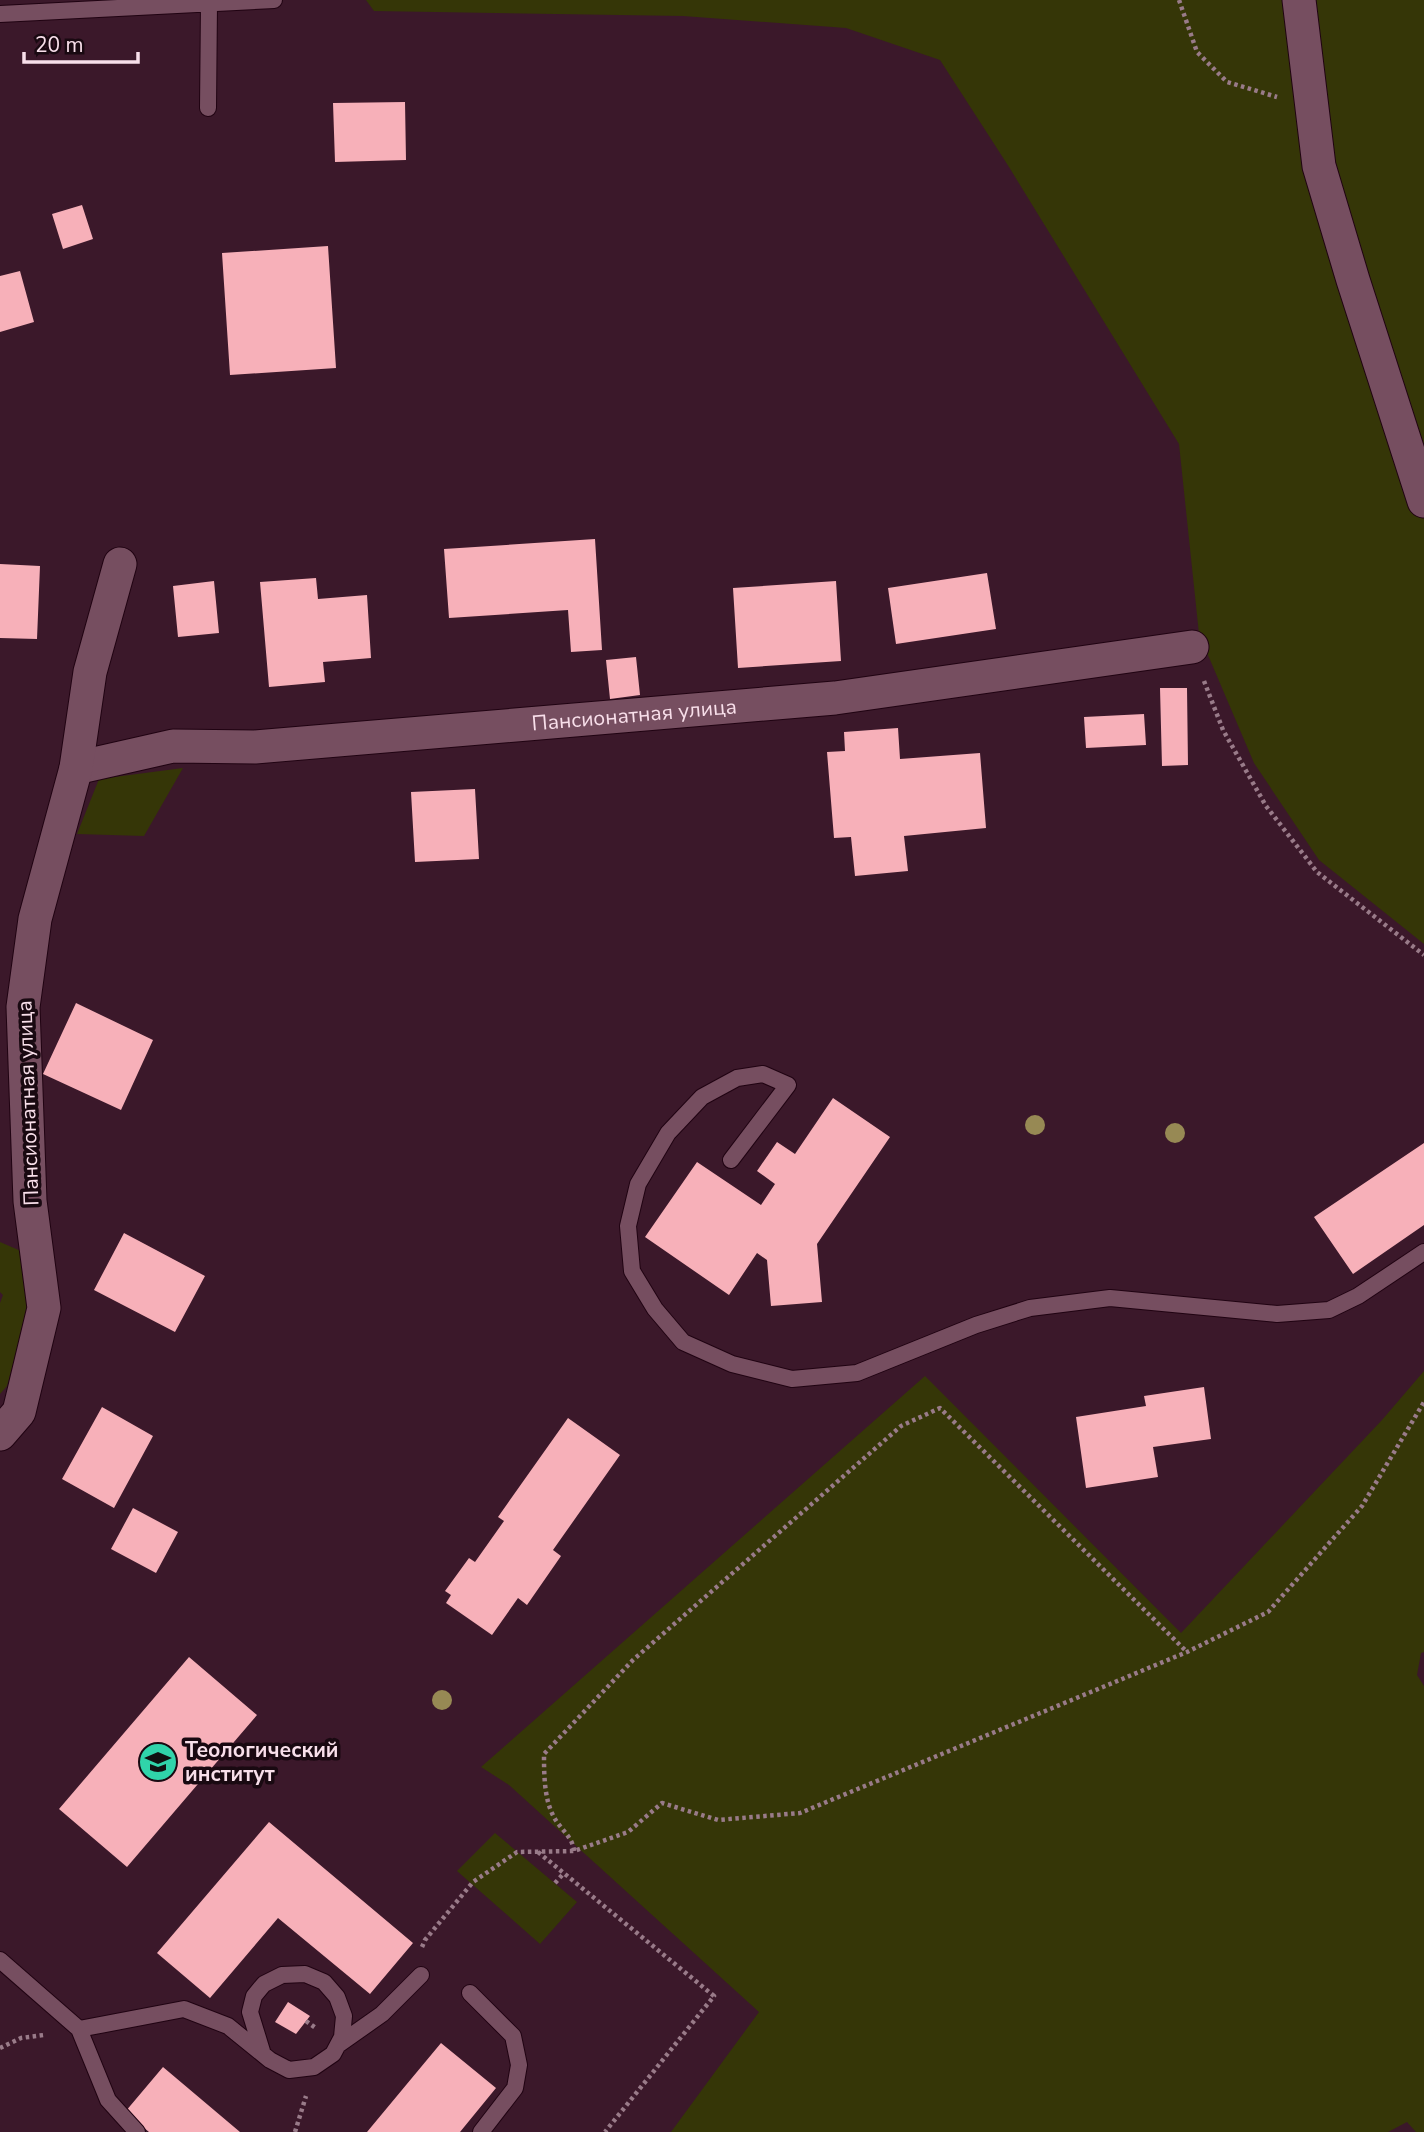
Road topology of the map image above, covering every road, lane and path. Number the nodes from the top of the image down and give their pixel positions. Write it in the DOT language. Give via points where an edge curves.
graph roads {
  1 [pos="274,0"];
  2 [pos="1179,0"];
  3 [pos="1299,0"];
  4 [pos="209,4"];
  5 [pos="0,14"];
  6 [pos="1312,106"];
  7 [pos="208,108"];
  8 [pos="1424,501"];
  9 [pos="120,564"];
  10 [pos="1192,647"];
  11 [pos="76,768"];
  12 [pos="1424,955"];
  13 [pos="731,1160"];
  14 [pos="1424,1252"];
  15 [pos="1424,1402"];
  16 [pos="0,1434"];
  17 [pos="1187,1652"];
  18 [pos="538,1851"];
  19 [pos="575,1851"];
  20 [pos="564,1873"];
  21 [pos="555,1883"];
  22 [pos="0,1960"];
  23 [pos="421,1975"];
  24 [pos="470,1993"];
  25 [pos="79,2029"];
  26 [pos="338,2045"];
  27 [pos="0,2049"];
  28 [pos="262,2051"];
  29 [pos="314,2067"];
  30 [pos="137,2132"];
  31 [pos="295,2132"];
  32 [pos="481,2132"];
  33 [pos="605,2132"];
  1 -- 4 [label="lane"];
  2 -- 6 [label="path" via="1197,52 1227,82"];
  3 -- 6 [label="street"];
  4 -- 5 [label="lane"];
  4 -- 7 [label="lane"];
  6 -- 8 [label="street" via="1320,166"];
  9 -- 11 [label="street, Пансионатная улица" via="90,672"];
  10 -- 11 [label="street, Пансионатная улица" via="835,698 255,747 173,746"];
  10 -- 12 [label="path" via="1223,730 1266,806 1317,872"];
  11 -- 16 [label="street, Пансионатная улица" via="35,919 23,1007 30,1201 44,1308 19,1412"];
  13 -- 14 [label="lane" via="788,1085 763,1074 737,1078 702,1097 668,1133 638,1184 628,1226 632,1271 682,1342 732,1364 792,1379 857,1373 1030,1308 1110,1298 1277,1314 1329,1310"];
  15 -- 17 [label="path" via="1362,1506 1268,1612"];
  17 -- 19 [label="path" via="800,1813 718,1820 662,1803 628,1832"];
  17 -- 19 [label="path" via="940,1408 901,1426 643,1651 544,1754 552,1815"];
  18 -- 19 [label="path"];
  18 -- 20 [label="path"];
  18 -- 23 [label="path" via="517,1852 474,1882 425,1940 417,1961"];
  20 -- 21 [label="path"];
  20 -- 33 [label="path" via="714,1996"];
  22 -- 25 [label="lane"];
  23 -- 26 [label="lane" via="382,2014"];
  24 -- 32 [label="lane" via="513,2036 519,2065 514,2088"];
  25 -- 27 [label="path" via="21,2038"];
  25 -- 28 [label="lane" via="184,2010 228,2026"];
  25 -- 30 [label="lane" via="108,2100"];
  26 -- 28 [label="lane" via="344,2016 337,1997 324,1982 305,1974 282,1975 264,1984 254,1996 250,2012"];
  26 -- 29 [label="lane"];
  28 -- 29 [label="lane" via="289,2070"];
  29 -- 31 [label="path"];
}
